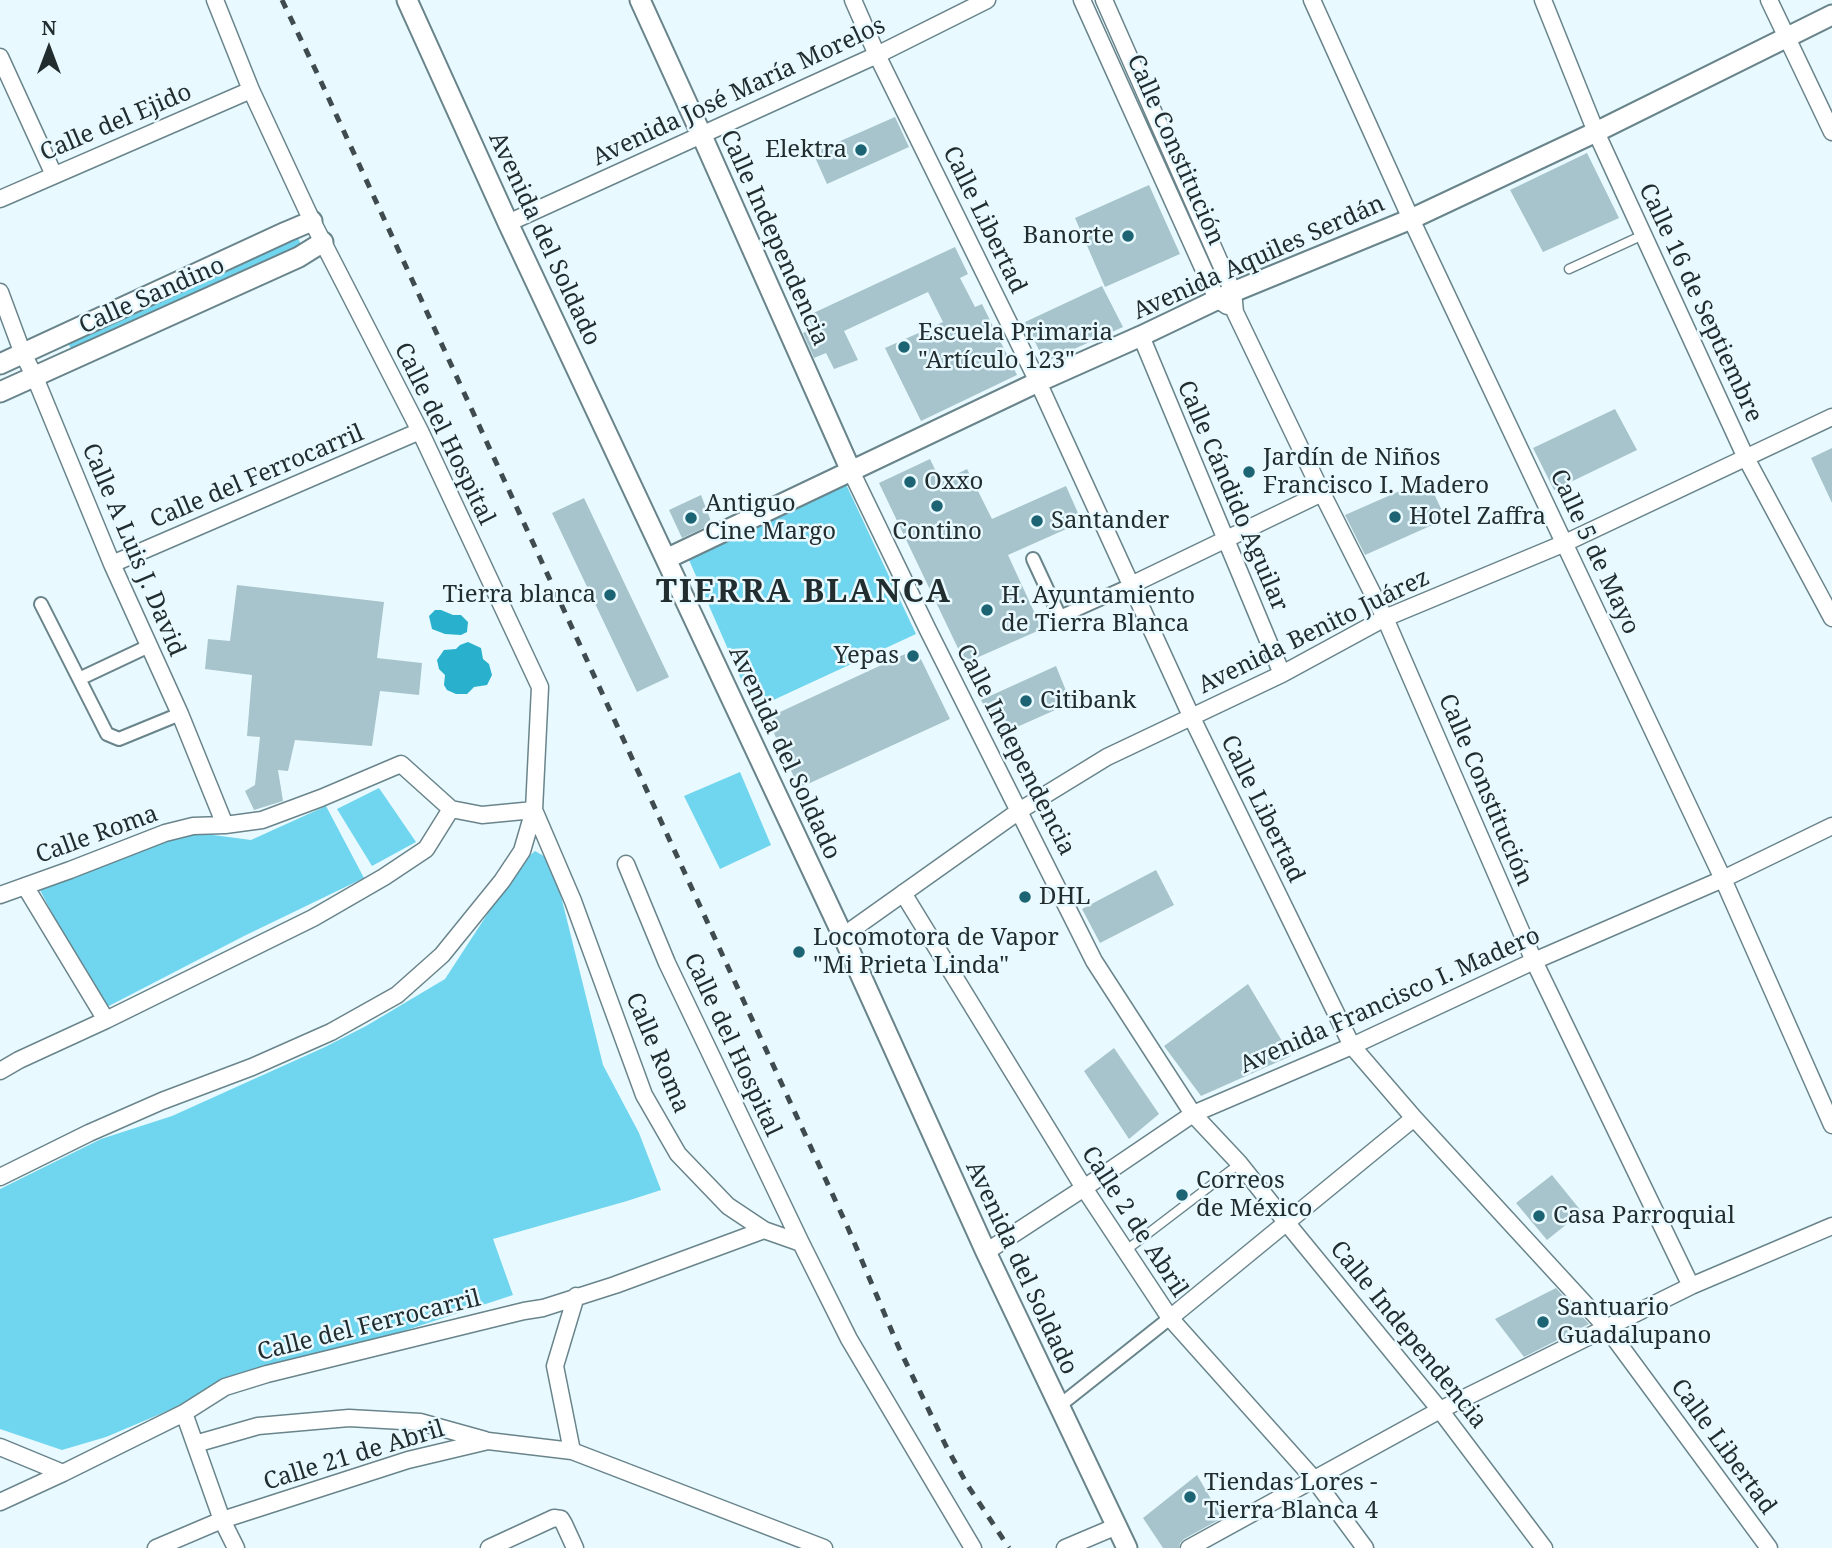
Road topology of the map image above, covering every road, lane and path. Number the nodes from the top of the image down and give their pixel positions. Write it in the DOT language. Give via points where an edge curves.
graph roads {
  1 [pos="215,0"];
  2 [pos="407,0"];
  3 [pos="640,0"];
  4 [pos="853,0"];
  5 [pos="987,0"];
  6 [pos="1082,0"];
  7 [pos="1104,0"];
  8 [pos="1312,0"];
  9 [pos="1543,0"];
  10 [pos="1769,0"];
  11 [pos="1832,15"];
  12 [pos="1786,38"];
  13 [pos="877,55"];
  14 [pos="0,57"];
  15 [pos="251,90"];
  16 [pos="1596,132"];
  17 [pos="1832,132"];
  18 [pos="702,136"];
  19 [pos="54,175"];
  20 [pos="0,199"];
  21 [pos="1411,219"];
  22 [pos="312,221"];
  23 [pos="508,223"];
  24 [pos="1644,234"];
  25 [pos="323,242"];
  26 [pos="1569,269"];
  27 [pos="0,292"];
  28 [pos="1225,296"];
  29 [pos="1141,336"];
  30 [pos="23,354"];
  31 [pos="0,364"];
  32 [pos="34,375"];
  33 [pos="1038,382"];
  34 [pos="0,392"];
  35 [pos="1832,417"];
  36 [pos="420,431"];
  37 [pos="1746,458"];
  38 [pos="851,471"];
  39 [pos="1322,493"];
  40 [pos="1226,540"];
  41 [pos="1565,543"];
  42 [pos="1033,558"];
  43 [pos="666,559"];
  44 [pos="112,564"];
  45 [pos="1131,585"];
  46 [pos="41,604"];
  47 [pos="1832,617"];
  48 [pos="1385,618"];
  49 [pos="149,646"];
  50 [pos="1282,674"];
  51 [pos="79,679"];
  52 [pos="180,714"];
  53 [pos="1192,718"];
  54 [pos="451,808"];
  55 [pos="534,810"];
  56 [pos="1019,811"];
  57 [pos="225,825"];
  58 [pos="1832,826"];
  59 [pos="626,864"];
  60 [pos="1723,879"];
  61 [pos="26,886"];
  62 [pos="903,893"];
  63 [pos="0,895"];
  64 [pos="843,936"];
  65 [pos="1534,961"];
  66 [pos="106,1020"];
  67 [pos="1352,1046"];
  68 [pos="0,1071"];
  69 [pos="1193,1114"];
  70 [pos="1414,1118"];
  71 [pos="1832,1125"];
  72 [pos="1239,1163"];
  73 [pos="0,1177"];
  74 [pos="1084,1188"];
  75 [pos="1286,1222"];
  76 [pos="1832,1226"];
  77 [pos="764,1230"];
  78 [pos="801,1242"];
  79 [pos="1125,1251"];
  80 [pos="986,1252"];
  81 [pos="1691,1286"];
  82 [pos="576,1296"];
  83 [pos="1170,1318"];
  84 [pos="1608,1328"];
  85 [pos="1059,1406"];
  86 [pos="1440,1410"];
  87 [pos="184,1413"];
  88 [pos="488,1441"];
  89 [pos="195,1444"];
  90 [pos="0,1447"];
  91 [pos="572,1451"];
  92 [pos="63,1473"];
  93 [pos="1314,1479"];
  94 [pos="0,1502"];
  95 [pos="222,1520"];
  96 [pos="1117,1526"];
  97 [pos="1076,1546"];
  98 [pos="156,1548"];
  99 [pos="236,1548"];
  100 [pos="489,1548"];
  101 [pos="575,1548"];
  102 [pos="824,1548"];
  103 [pos="973,1548"];
  104 [pos="1127,1548"];
  105 [pos="1189,1548"];
  106 [pos="1365,1548"];
  107 [pos="1544,1548"];
  108 [pos="1769,1548"];
  1 -- 15 [label="street, Calle del Hospital"];
  2 -- 23 [label="street, Avenida del Soldado"];
  3 -- 18 [label="street, Calle Independencia"];
  4 -- 13 [label="street, Calle Libertad"];
  5 -- 13 [label="street, Avenida José María Morelos"];
  6 -- 28 [label="street, Calle Constitución"];
  7 -- 28 [label="street, Calle Constitución"];
  8 -- 21 [label="street, Calle 5 de Mayo"];
  9 -- 16 [label="street, Calle 16 de Septiembre"];
  10 -- 12 [label="street"];
  11 -- 12 [label="street, Avenida Aquiles Serdán"];
  12 -- 16 [label="street, Avenida Aquiles Serdán"];
  12 -- 17 [label="street"];
  13 -- 18 [label="street, Avenida José María Morelos"];
  13 -- 33 [label="street, Calle Libertad"];
  14 -- 19 [label="street"];
  15 -- 19 [label="street, Calle del Ejido"];
  15 -- 22 [label="street, Calle del Hospital"];
  16 -- 21 [label="street, Avenida Aquiles Serdán"];
  16 -- 24 [label="street, Calle 16 de Septiembre"];
  18 -- 23 [label="street, Avenida José María Morelos"];
  18 -- 38 [label="street, Calle Independencia"];
  19 -- 20 [label="street, Calle del Ejido"];
  21 -- 28 [label="street, Avenida Aquiles Serdán"];
  21 -- 41 [label="street, Calle 5 de Mayo"];
  22 -- 25 [label="street, Calle del Hospital"];
  22 -- 30 [label="street, Calle Sandino"];
  23 -- 43 [label="street, Avenida del Soldado"];
  24 -- 26 [label="lane"];
  24 -- 37 [label="street, Calle 16 de Septiembre"];
  25 -- 32 [label="street, Calle Sandino" via="299,257"];
  25 -- 36 [label="street, Calle del Hospital"];
  27 -- 30 [label="street, Calle A Luis J. David"];
  28 -- 29 [label="street, Avenida Aquiles Serdán"];
  28 -- 39 [label="street, Calle Constitución"];
  29 -- 33 [label="street, Avenida Aquiles Serdán"];
  29 -- 40 [label="street, Calle Cándido Aguilar"];
  30 -- 31 [label="street, Calle Sandino"];
  30 -- 32 [label="street, Calle A Luis J. David"];
  32 -- 34 [label="street, Calle Sandino"];
  32 -- 44 [label="street, Calle A Luis J. David"];
  33 -- 38 [label="street, Avenida Aquiles Serdán"];
  33 -- 45 [label="street, Calle Libertad"];
  35 -- 37 [label="street, Avenida Benito Juárez"];
  36 -- 44 [label="street, Calle del Ferrocarril"];
  36 -- 55 [label="street, Calle del Hospital" via="540,687"];
  37 -- 41 [label="street, Avenida Benito Juárez"];
  37 -- 47 [label="street, Calle 16 de Septiembre"];
  38 -- 43 [label="street, Avenida Aquiles Serdán"];
  38 -- 56 [label="street, Calle Independencia"];
  39 -- 40 [label="street"];
  39 -- 48 [label="street, Calle Constitución"];
  40 -- 45 [label="street"];
  40 -- 50 [label="street, Calle Cándido Aguilar"];
  41 -- 48 [label="street, Avenida Benito Juárez"];
  41 -- 60 [label="street, Calle 5 de Mayo"];
  42 -- 45 [label="street" via="1059,617"];
  43 -- 64 [label="street, Avenida del Soldado"];
  44 -- 49 [label="street, Calle A Luis J. David"];
  45 -- 53 [label="street, Calle Libertad"];
  46 -- 51 [label="street"];
  48 -- 50 [label="street, Avenida Benito Juárez"];
  48 -- 65 [label="street, Calle Constitución"];
  49 -- 51 [label="street"];
  49 -- 52 [label="street, Calle A Luis J. David"];
  50 -- 53 [label="street, Avenida Benito Juárez"];
  51 -- 52 [label="street" via="107,734 119,739"];
  52 -- 57 [label="street, Calle A Luis J. David"];
  53 -- 56 [label="street, Avenida Benito Juárez" via="1107,758"];
  53 -- 67 [label="street, Calle Libertad"];
  54 -- 55 [label="street" via="482,815"];
  54 -- 57 [label="street, Calle Roma" via="401,764 261,820"];
  54 -- 66 [label="street" via="426,849 384,877 313,918"];
  55 -- 73 [label="street" via="522,851 502,881 442,955 397,995 331,1032 162,1101"];
  55 -- 77 [label="street, Calle Roma" via="573,901 644,1095 678,1154 728,1206"];
  56 -- 62 [label="street, Avenida Benito Juárez"];
  56 -- 69 [label="street, Calle Independencia" via="1094,961"];
  57 -- 61 [label="street, Calle Roma" via="165,832"];
  58 -- 60 [label="street, Avenida Francisco I. Madero"];
  59 -- 78 [label="street, Calle del Hospital" via="667,963"];
  60 -- 65 [label="street, Avenida Francisco I. Madero"];
  60 -- 71 [label="street, Calle 5 de Mayo"];
  61 -- 63 [label="street, Calle Roma"];
  61 -- 66 [label="street, Calle Roma"];
  62 -- 64 [label="street, Avenida Benito Juárez"];
  62 -- 74 [label="street, Calle 2 de Abril"];
  64 -- 80 [label="street, Avenida del Soldado"];
  65 -- 67 [label="street, Avenida Francisco I. Madero"];
  65 -- 81 [label="street, Calle Constitución"];
  66 -- 68 [label="street"];
  67 -- 69 [label="street, Avenida Francisco I. Madero"];
  67 -- 70 [label="street, Calle Libertad"];
  69 -- 72 [label="street, Calle Independencia"];
  69 -- 74 [label="street, Avenida Francisco I. Madero"];
  70 -- 75 [label="street"];
  70 -- 84 [label="street, Calle Libertad"];
  72 -- 75 [label="street, Calle Independencia"];
  72 -- 79 [label="lane"];
  74 -- 79 [label="street, Calle 2 de Abril"];
  74 -- 80 [label="street, Avenida Francisco I. Madero"];
  75 -- 83 [label="street"];
  75 -- 86 [label="street, Calle Independencia"];
  76 -- 81 [label="street"];
  77 -- 78 [label="street, Calle Roma"];
  77 -- 82 [label="street, Calle del Ferrocarril"];
  78 -- 103 [label="street" via="849,1339"];
  79 -- 83 [label="street, Calle 2 de Abril"];
  80 -- 85 [label="street, Avenida del Soldado"];
  81 -- 84 [label="street"];
  82 -- 87 [label="street, Calle del Ferrocarril" via="543,1308 267,1374 225,1387"];
  82 -- 91 [label="street" via="555,1366"];
  83 -- 85 [label="street"];
  83 -- 93 [label="street, Calle 2 de Abril"];
  84 -- 86 [label="street"];
  84 -- 108 [label="street, Calle Libertad"];
  85 -- 96 [label="street, Avenida del Soldado"];
  86 -- 93 [label="street"];
  86 -- 107 [label="street, Calle Independencia"];
  87 -- 89 [label="street"];
  87 -- 92 [label="street, Calle del Ferrocarril"];
  88 -- 89 [label="street" via="420,1422 349,1418 258,1426"];
  88 -- 91 [label="street, Calle 21 de Abril"];
  88 -- 95 [label="street, Calle 21 de Abril" via="408,1460"];
  89 -- 95 [label="street"];
  90 -- 92 [label="street"];
  91 -- 102 [label="street, Calle 21 de Abril"];
  92 -- 94 [label="street, Calle del Ferrocarril"];
  93 -- 105 [label="street"];
  93 -- 106 [label="street, Calle 2 de Abril"];
  95 -- 98 [label="street, Calle 21 de Abril"];
  95 -- 99 [label="street"];
  96 -- 97 [label="street"];
  96 -- 104 [label="street, Avenida del Soldado"];
  100 -- 101 [label="street" via="554,1518 561,1519"];
}
